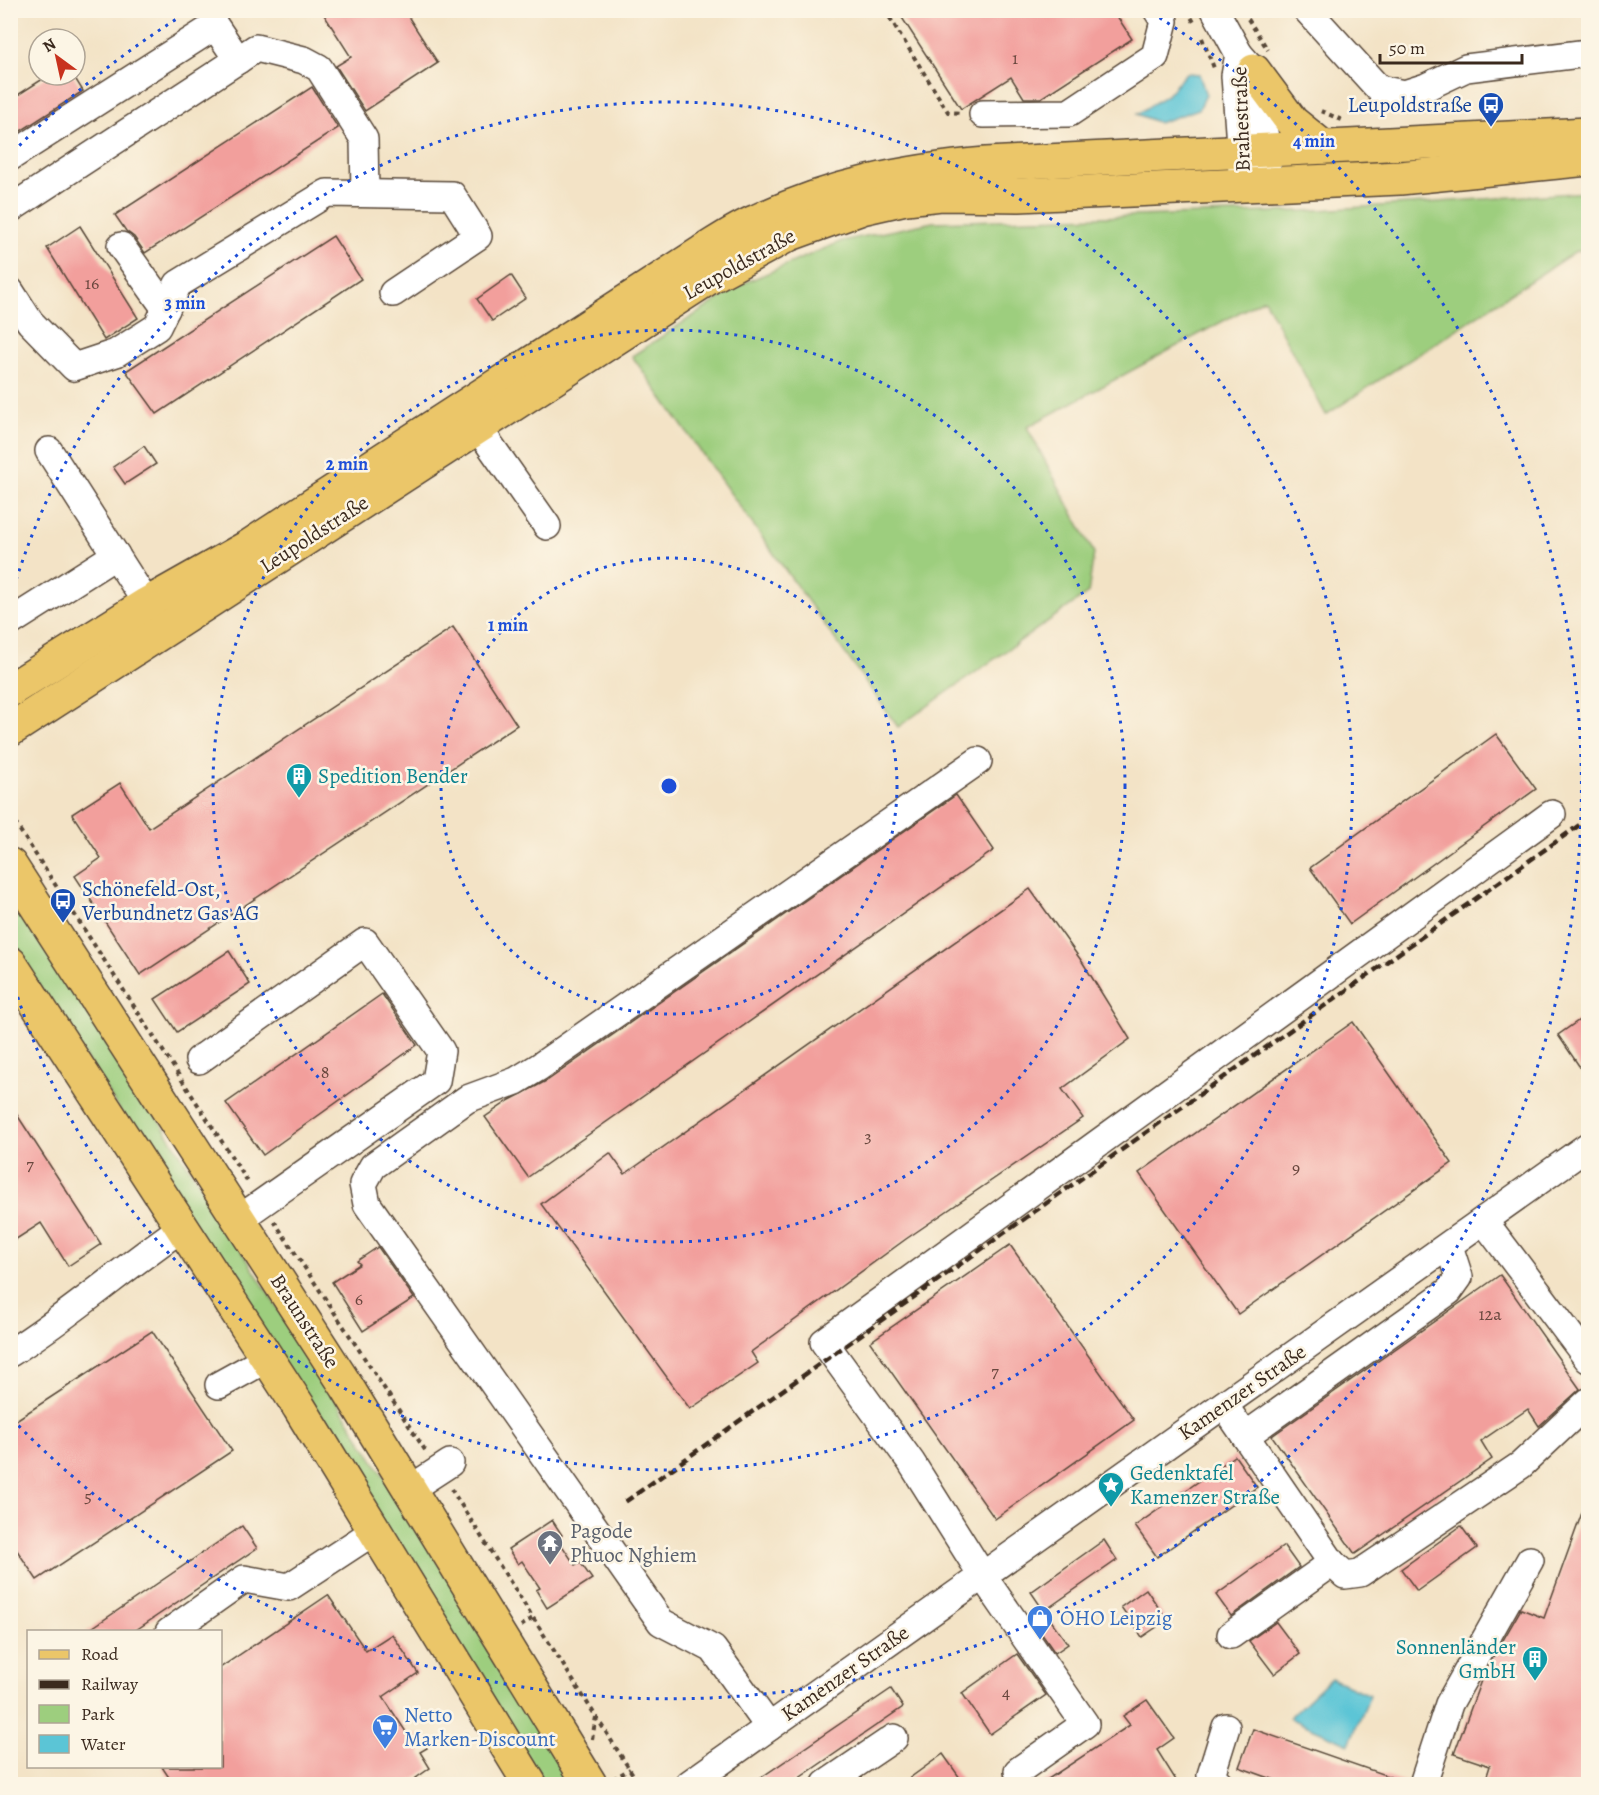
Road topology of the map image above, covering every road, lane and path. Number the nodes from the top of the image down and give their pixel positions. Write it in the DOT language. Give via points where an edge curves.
graph roads {
  1 [pos="885,10"];
  2 [pos="1215,10"];
  3 [pos="1307,10"];
  4 [pos="1173,13"];
  5 [pos="1588,53"];
  6 [pos="238,60"];
  7 [pos="1246,63"];
  8 [pos="1217,76"];
  9 [pos="983,114"];
  10 [pos="1588,134"];
  11 [pos="1323,147"];
  12 [pos="1254,150"];
  13 [pos="10,157"];
  14 [pos="1588,159"];
  15 [pos="1255,183"];
  16 [pos="365,194"];
  17 [pos="10,209"];
  18 [pos="121,246"];
  19 [pos="10,291"];
  20 [pos="393,293"];
  21 [pos="166,309"];
  22 [pos="478,428"];
  23 [pos="49,451"];
  24 [pos="547,526"];
  25 [pos="116,555"];
  26 [pos="147,604"];
  27 [pos="12,621"];
  28 [pos="10,690"];
  29 [pos="10,730"];
  30 [pos="978,761"];
  31 [pos="1552,814"];
  32 [pos="10,815"];
  33 [pos="10,865"];
  34 [pos="10,963"];
  35 [pos="199,1060"];
  36 [pos="1588,1146"];
  37 [pos="251,1211"];
  38 [pos="1484,1221"];
  39 [pos="183,1227"];
  40 [pos="1449,1246"];
  41 [pos="10,1353"];
  42 [pos="268,1358"];
  43 [pos="1588,1359"];
  44 [pos="219,1385"];
  45 [pos="1588,1402"];
  46 [pos="1224,1405"];
  47 [pos="1245,1436"];
  48 [pos="444,1467"];
  49 [pos="410,1489"];
  50 [pos="376,1530"];
  51 [pos="1530,1560"];
  52 [pos="1332,1563"];
  53 [pos="982,1575"];
  54 [pos="172,1630"];
  55 [pos="1231,1635"];
  56 [pos="769,1727"];
  57 [pos="1226,1727"];
  58 [pos="894,1738"];
  59 [pos="630,1769"];
  60 [pos="1018,1771"];
  61 [pos="524,1782"];
  62 [pos="590,1785"];
  63 [pos="605,1785"];
  64 [pos="639,1785"];
  65 [pos="689,1785"];
  66 [pos="826,1785"];
  67 [pos="1220,1785"];
  68 [pos="1423,1785"];
  1 -- 9 [label="path" via="948,112"];
  2 -- 7 [label="street, Brahestraße"];
  3 -- 5 [label="street" via="1379,89 1404,94 1466,68"];
  4 -- 8 [label="path" via="1203,39"];
  4 -- 9 [label="street" via="1155,56 1069,114"];
  6 -- 13 [label="street" via="215,26"];
  6 -- 16 [label="street" via="256,48 304,60 319,68 364,139"];
  6 -- 17 [label="street"];
  7 -- 11 [label="main road" via="1292,122"];
  7 -- 12 [label="street, Brahestraße"];
  10 -- 11 [label="main road, Leupoldstraße"];
  11 -- 12 [label="main road, Leupoldstraße"];
  12 -- 15 [label="street, Brahestraße"];
  12 -- 26 [label="main road, Leupoldstraße" via="928,169 870,180 810,198 755,221 701,253 248,547"];
  14 -- 15 [label="main road, Leupoldstraße" via="1400,178"];
  15 -- 22 [label="main road, Leupoldstraße" via="1018,195 941,194 906,198 827,219 710,277"];
  16 -- 20 [label="street" via="452,195 478,236"];
  16 -- 21 [label="street" via="327,193 178,284"];
  18 -- 21 [label="street"];
  19 -- 21 [label="street" via="30,321 74,367 116,353 132,343 157,327"];
  22 -- 24 [label="street"];
  22 -- 29 [label="main road, Leupoldstraße"];
  23 -- 25 [label="street"];
  25 -- 26 [label="street"];
  25 -- 27 [label="street"];
  26 -- 28 [label="main road, Leupoldstraße"];
  30 -- 56 [label="street" via="540,1067 516,1081 467,1099 373,1166 363,1184 367,1204 662,1622 713,1650"];
  31 -- 53 [label="street" via="824,1342 911,1462"];
  32 -- 37 [label="path"];
  33 -- 37 [label="main road, Braunstraße"];
  34 -- 39 [label="main road"];
  35 -- 37 [label="street" via="365,942 441,1051 435,1081"];
  36 -- 38 [label="street, Kamenzer Straße"];
  37 -- 48 [label="path"];
  37 -- 49 [label="main road, Braunstraße"];
  38 -- 40 [label="street, Kamenzer Straße"];
  38 -- 43 [label="street"];
  39 -- 41 [label="street"];
  39 -- 42 [label="main road"];
  40 -- 46 [label="street, Kamenzer Straße"];
  40 -- 47 [label="street" via="1459,1277 1449,1291"];
  42 -- 44 [label="street"];
  42 -- 50 [label="main road"];
  45 -- 52 [label="street" via="1521,1465 1360,1573 1345,1575"];
  46 -- 47 [label="street"];
  46 -- 53 [label="street, Kamenzer Straße"];
  47 -- 52 [label="street"];
  48 -- 49 [label="street"];
  48 -- 59 [label="path"];
  49 -- 62 [label="main road, Braunstraße"];
  50 -- 54 [label="street" via="289,1587 244,1579"];
  50 -- 61 [label="main road"];
  51 -- 68 [label="street" via="1449,1704"];
  52 -- 55 [label="street"];
  53 -- 56 [label="street, Kamenzer Straße"];
  53 -- 60 [label="street" via="1085,1724"];
  56 -- 65 [label="street, Kamenzer Straße"];
  57 -- 67 [label="street" via="1211,1775"];
  58 -- 66 [label="street"];
  59 -- 63 [label="path"];
  59 -- 64 [label="path"];
}
